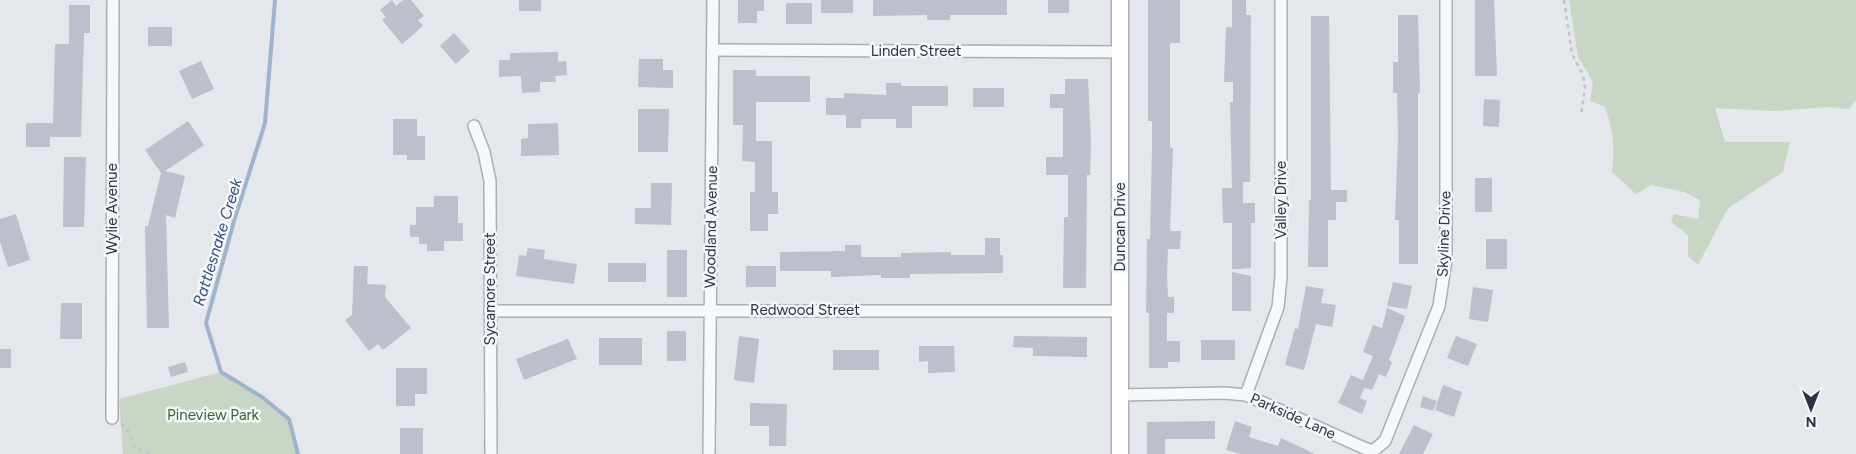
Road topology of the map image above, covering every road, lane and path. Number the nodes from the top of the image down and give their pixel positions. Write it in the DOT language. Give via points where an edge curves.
graph roads {
  1 [pos="113,0"];
  2 [pos="713,0"];
  3 [pos="1120,0"];
  4 [pos="1281,0"];
  5 [pos="1446,0"];
  6 [pos="1564,0"];
  7 [pos="713,50"];
  8 [pos="1119,52"];
  9 [pos="1581,114"];
  10 [pos="474,126"];
  11 [pos="710,310"];
  12 [pos="490,311"];
  13 [pos="1120,312"];
  14 [pos="1119,395"];
  15 [pos="1246,395"];
  16 [pos="112,418"];
  17 [pos="1373,451"];
  18 [pos="150,454"];
  19 [pos="491,454"];
  20 [pos="709,454"];
  21 [pos="1120,454"];
  1 -- 16 [label="street, Wylie Avenue"];
  2 -- 7 [label="street, Woodland Avenue"];
  3 -- 8 [label="street, Duncan Drive"];
  4 -- 15 [label="street, Valley Drive" via="1281,277 1278,307"];
  5 -- 17 [label="street, Skyline Drive" via="1446,260 1439,306 1384,442"];
  6 -- 9 [label="path" via="1572,54 1583,75 1585,89"];
  7 -- 8 [label="street, Linden Street"];
  7 -- 11 [label="street, Woodland Avenue"];
  8 -- 13 [label="street, Duncan Drive"];
  10 -- 12 [label="street, Sycamore Street" via="490,181"];
  11 -- 12 [label="street, Redwood Street"];
  11 -- 13 [label="street, Redwood Street"];
  11 -- 20 [label="street, Woodland Avenue"];
  12 -- 19 [label="street, Sycamore Street"];
  13 -- 14 [label="street, Duncan Drive"];
  14 -- 15 [label="street, Parkside Lane"];
  14 -- 21 [label="street, Duncan Drive"];
  15 -- 17 [label="street, Parkside Lane"];
  16 -- 18 [label="path" via="127,428 135,447"];
}
